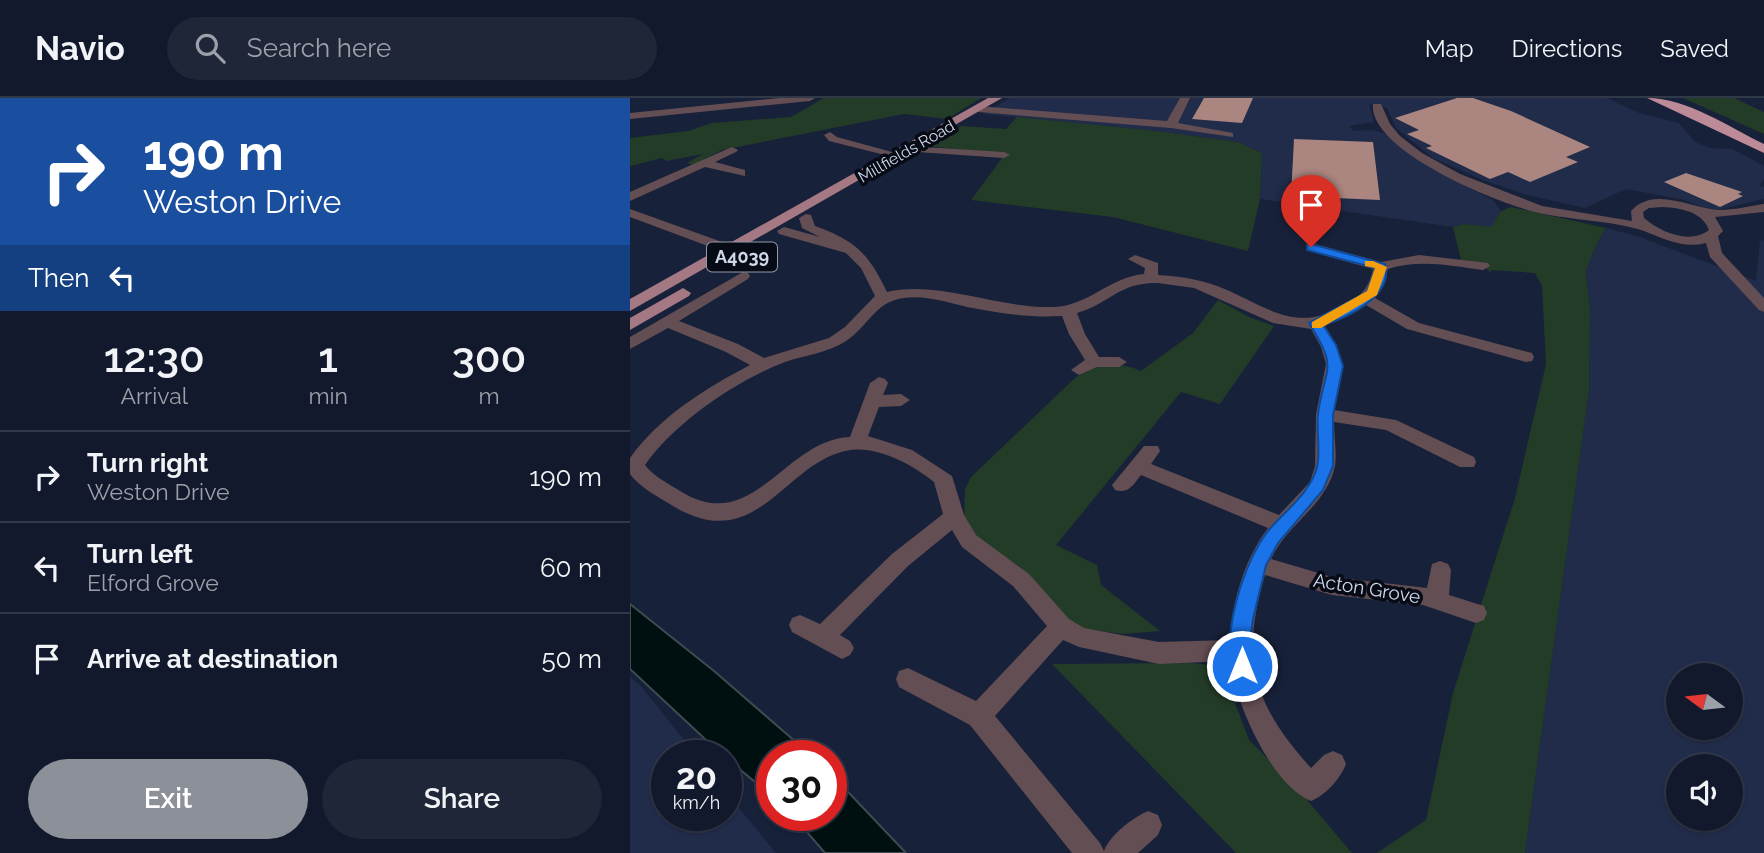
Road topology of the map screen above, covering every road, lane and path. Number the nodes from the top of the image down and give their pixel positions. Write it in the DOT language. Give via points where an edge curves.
graph roads {
  1 [pos="681,98"];
  2 [pos="810,98"];
  3 [pos="996,98"];
  4 [pos="1185,98"];
  5 [pos="1653,98"];
  6 [pos="1671,98"];
  7 [pos="1377,106"];
  8 [pos="797,109"];
  9 [pos="978,109"];
  10 [pos="671,112"];
  11 [pos="630,116"];
  12 [pos="1171,125"];
  13 [pos="830,135"];
  14 [pos="1229,135"];
  15 [pos="1764,139"];
  16 [pos="1764,149"];
  17 [pos="732,150"];
  18 [pos="902,152"];
  19 [pos="1004,155"];
  20 [pos="704,163"];
  21 [pos="741,173"];
  22 [pos="851,183"];
  23 [pos="630,197"];
  24 [pos="1764,208"];
  25 [pos="1700,212"];
  26 [pos="1636,213"];
  27 [pos="630,214"];
  28 [pos="806,218"];
  29 [pos="1764,219"];
  30 [pos="1602,220"];
  31 [pos="1648,228"];
  32 [pos="784,231"];
  33 [pos="1714,232"];
  34 [pos="1674,239"];
  35 [pos="1311,247"];
  36 [pos="851,250"];
  37 [pos="739,253"];
  38 [pos="1135,260"];
  39 [pos="1169,261"];
  40 [pos="1483,266"];
  41 [pos="1381,267"];
  42 [pos="1152,272"];
  43 [pos="743,276"];
  44 [pos="1745,289"];
  45 [pos="883,298"];
  46 [pos="1365,299"];
  47 [pos="630,306"];
  48 [pos="1764,307"];
  49 [pos="1068,310"];
  50 [pos="666,322"];
  51 [pos="1315,323"];
  52 [pos="630,325"];
  53 [pos="630,344"];
  54 [pos="1526,357"];
  55 [pos="1119,362"];
  56 [pos="762,365"];
  57 [pos="879,383"];
  58 [pos="901,400"];
  59 [pos="873,401"];
  60 [pos="1325,415"];
  61 [pos="858,440"];
  62 [pos="1467,462"];
  63 [pos="1122,485"];
  64 [pos="954,517"];
  65 [pos="1282,525"];
  66 [pos="1257,564"];
  67 [pos="1440,570"];
  68 [pos="1437,600"];
  69 [pos="1476,613"];
  70 [pos="800,625"];
  71 [pos="1061,626"];
  72 [pos="1239,650"];
  73 [pos="908,679"];
  74 [pos="979,716"];
  75 [pos="1333,764"];
  76 [pos="1148,825"];
  77 [pos="1090,853"];
  78 [pos="1117,853"];
  1 -- 10 [label="street"];
  2 -- 8 [label="street"];
  2 -- 10 [label="street"];
  3 -- 9 [label="main road, Millfields Road / A4039"];
  4 -- 12 [label="street"];
  5 -- 16 [label="highway"];
  6 -- 15 [label="highway"];
  7 -- 30 [label="street" via="1396,138 1456,177 1539,209"];
  9 -- 12 [label="street"];
  9 -- 18 [label="main road, Millfields Road / A4039"];
  10 -- 11 [label="street"];
  12 -- 14 [label="street"];
  13 -- 18 [label="street"];
  17 -- 20 [label="street"];
  18 -- 19 [label="street"];
  18 -- 22 [label="main road, Millfields Road / A4039"];
  20 -- 21 [label="street"];
  20 -- 23 [label="street"];
  22 -- 28 [label="main road, Millfields Road / A4039"];
  22 -- 37 [label="main road, Millfields Road / A4039"];
  24 -- 25 [label="street"];
  25 -- 26 [label="street" via="1662,203 1645,205"];
  25 -- 33 [label="street" via="1709,218"];
  26 -- 30 [label="street"];
  26 -- 31 [label="street"];
  27 -- 37 [label="street"];
  28 -- 32 [label="main road, Millfields Road / A4039"];
  28 -- 36 [label="street" via="809,228 840,240"];
  29 -- 33 [label="street"];
  30 -- 31 [label="street"];
  31 -- 34 [label="street"];
  32 -- 36 [label="street"];
  32 -- 37 [label="main road, Millfields Road / A4039"];
  33 -- 34 [label="street" via="1696,240"];
  33 -- 44 [label="street" via="1715,254"];
  34 -- 44 [label="street"];
  35 -- 41 [label="street"];
  36 -- 45 [label="street" via="867,266"];
  37 -- 47 [label="main road, Millfields Road / A4039"];
  37 -- 52 [label="main road, Millfields Road / A4039"];
  38 -- 42 [label="street"];
  39 -- 42 [label="street"];
  40 -- 41 [label="street" via="1449,257 1395,260"];
  41 -- 46 [label="street" via="1372,293"];
  42 -- 49 [label="street"];
  42 -- 51 [label="street" via="1203,285 1269,317 1293,324"];
  43 -- 50 [label="street"];
  44 -- 48 [label="street"];
  45 -- 49 [label="street" via="928,292 1015,311"];
  45 -- 56 [label="street" via="868,307 842,337"];
  46 -- 51 [label="street"];
  46 -- 54 [label="street" via="1413,326 1504,343"];
  49 -- 55 [label="street" via="1086,366"];
  50 -- 53 [label="street"];
  50 -- 56 [label="street"];
  51 -- 60 [label="street" via="1330,345 1336,366"];
  56 -- 61 [label="street" via="701,403 650,444 635,465 639,473 701,511 720,513 764,495 827,450"];
  57 -- 59 [label="street"];
  58 -- 59 [label="street"];
  59 -- 61 [label="street"];
  60 -- 62 [label="street" via="1390,424"];
  60 -- 65 [label="street" via="1325,466 1317,486"];
  61 -- 64 [label="street" via="890,447 940,476 946,481"];
  63 -- 65 [label="street" via="1144,458"];
  64 -- 70 [label="street" via="900,561 832,642"];
  64 -- 71 [label="street" via="969,541 1021,580"];
  65 -- 66 [label="street"];
  66 -- 68 [label="street, Acton Grove" via="1332,586"];
  66 -- 72 [label="street"];
  67 -- 68 [label="street, Acton Grove"];
  68 -- 69 [label="street, Acton Grove"];
  71 -- 72 [label="street" via="1090,640 1158,653"];
  71 -- 74 [label="street"];
  72 -- 75 [label="street" via="1248,698 1266,735 1292,768 1311,788"];
  73 -- 74 [label="street"];
  74 -- 77 [label="street"];
  76 -- 78 [label="street"];
}
